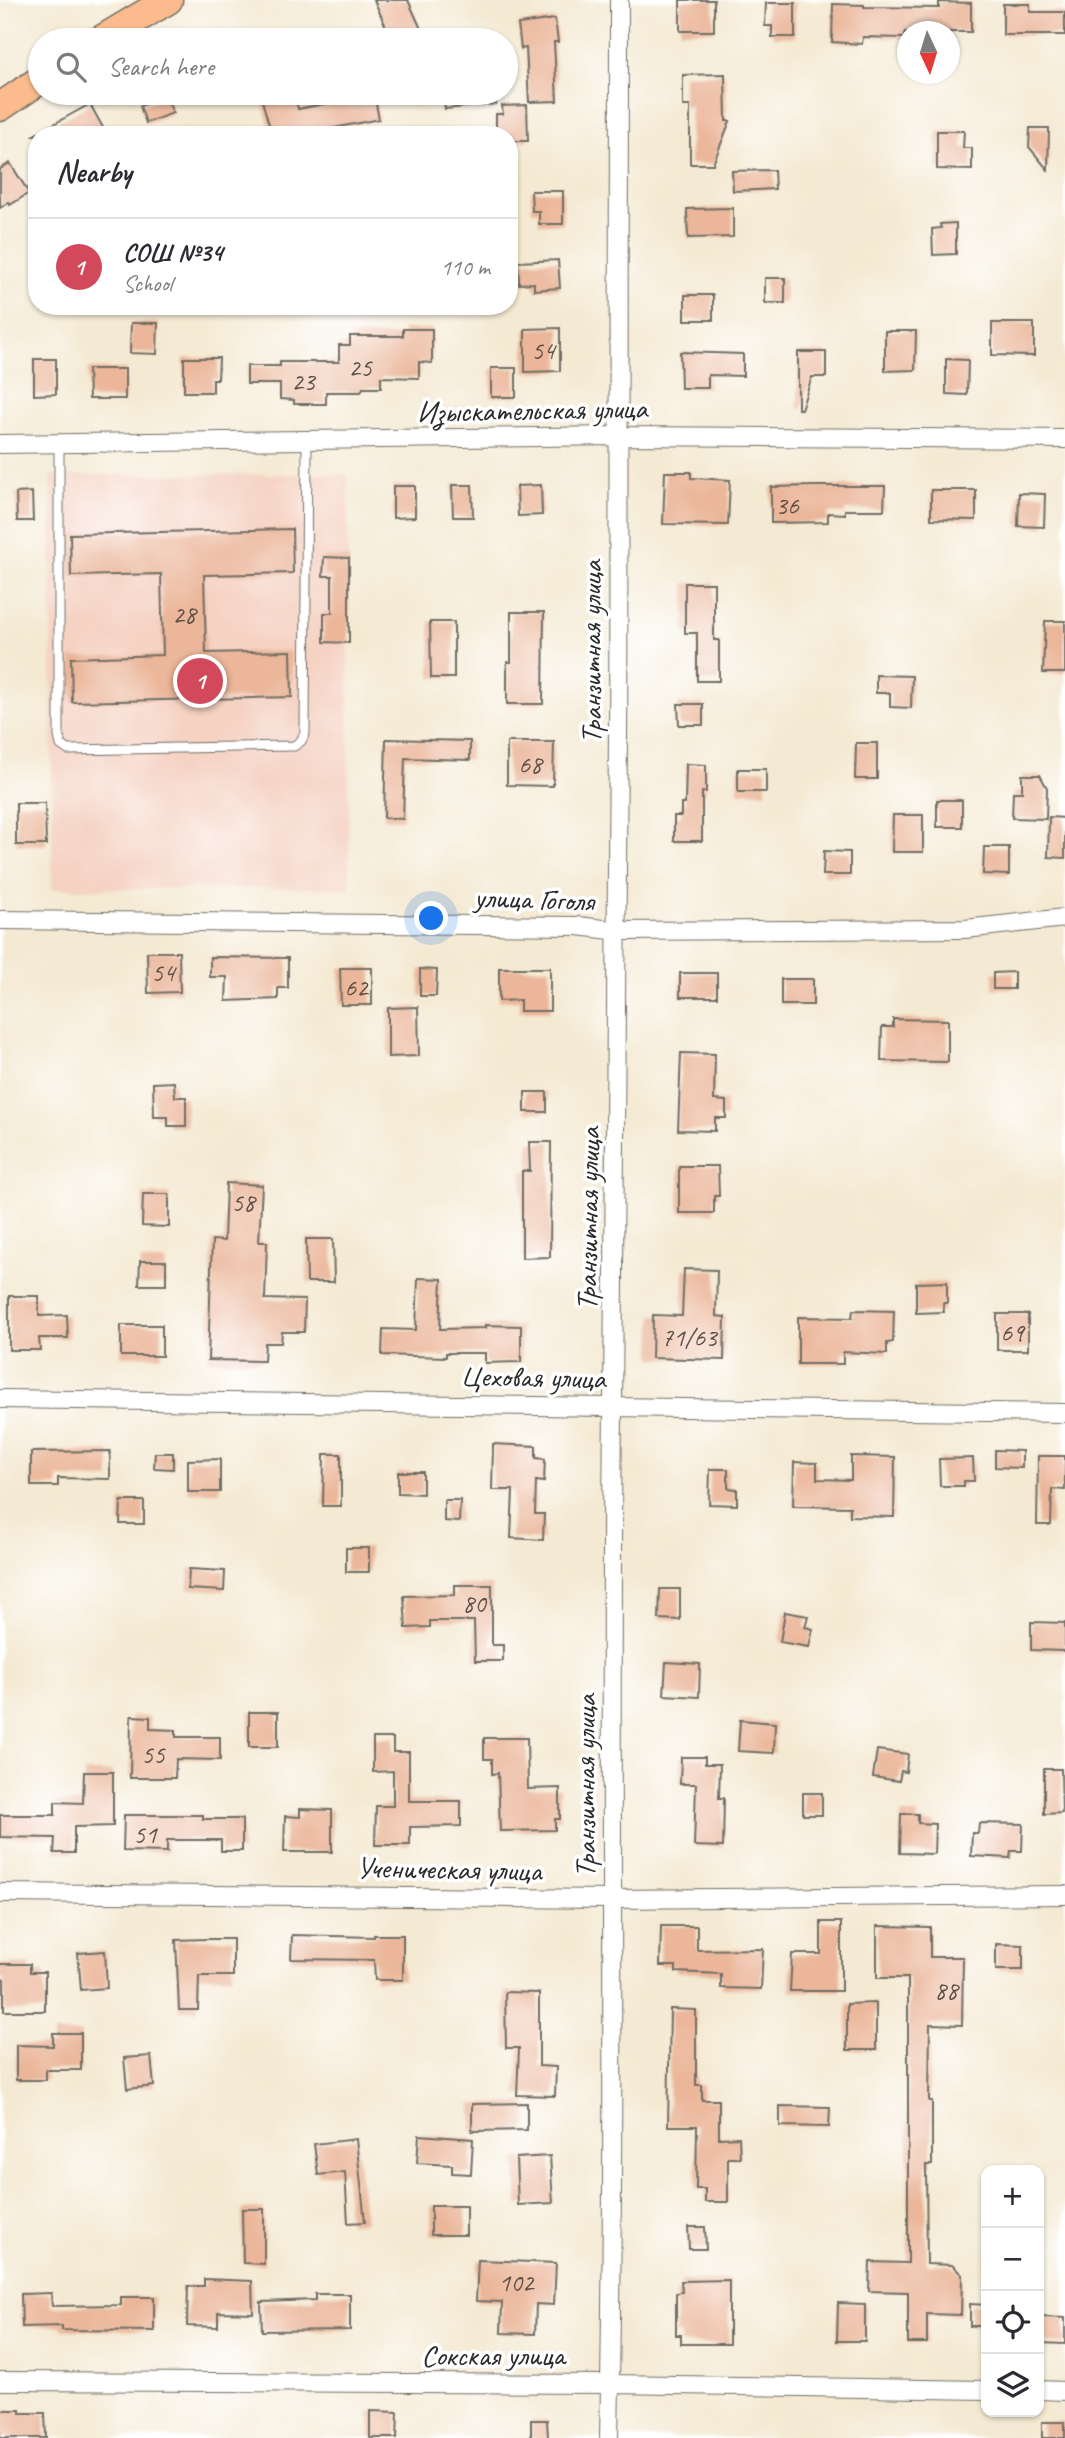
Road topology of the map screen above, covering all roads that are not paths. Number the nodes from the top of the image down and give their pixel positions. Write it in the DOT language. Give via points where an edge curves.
graph roads {
  1 [pos="168,0"];
  2 [pos="619,0"];
  3 [pos="121,28"];
  4 [pos="28,88"];
  5 [pos="0,107"];
  6 [pos="619,436"];
  7 [pos="1065,439"];
  8 [pos="307,441"];
  9 [pos="59,443"];
  10 [pos="0,444"];
  11 [pos="1065,918"];
  12 [pos="0,920"];
  13 [pos="619,931"];
  14 [pos="0,1399"];
  15 [pos="613,1406"];
  16 [pos="1065,1413"];
  17 [pos="0,1893"];
  18 [pos="1065,1895"];
  19 [pos="613,1899"];
  20 [pos="0,2381"];
  21 [pos="610,2384"];
  22 [pos="981,2390"];
  23 [pos="1044,2390"];
  24 [pos="1065,2391"];
  25 [pos="609,2438"];
  1 -- 3 [label="main road"];
  2 -- 6 [label="street, Транзитная улица"];
  4 -- 5 [label="main road"];
  6 -- 7 [label="street, Изыскательская улица"];
  6 -- 8 [label="street, Изыскательская улица"];
  6 -- 13 [label="street, Транзитная улица"];
  8 -- 9 [label="street, Изыскательская улица"];
  8 -- 9 [label="lane" via="305,733 301,741 294,747 68,750 59,737"];
  9 -- 10 [label="street, Изыскательская улица"];
  11 -- 13 [label="street, улица Гоголя" via="965,929"];
  12 -- 13 [label="street, улица Гоголя" via="578,926"];
  13 -- 15 [label="street, Транзитная улица"];
  14 -- 15 [label="street, Цеховая улица"];
  15 -- 16 [label="street, Цеховая улица"];
  15 -- 19 [label="street, Транзитная улица"];
  17 -- 19 [label="street, Ученическая улица"];
  18 -- 19 [label="street, Ученическая улица"];
  19 -- 21 [label="street, Транзитная улица"];
  20 -- 21 [label="street, Сокская улица"];
  21 -- 22 [label="street, Сокская улица"];
  21 -- 25 [label="street, Транзитная улица"];
  23 -- 24 [label="street"];
}
